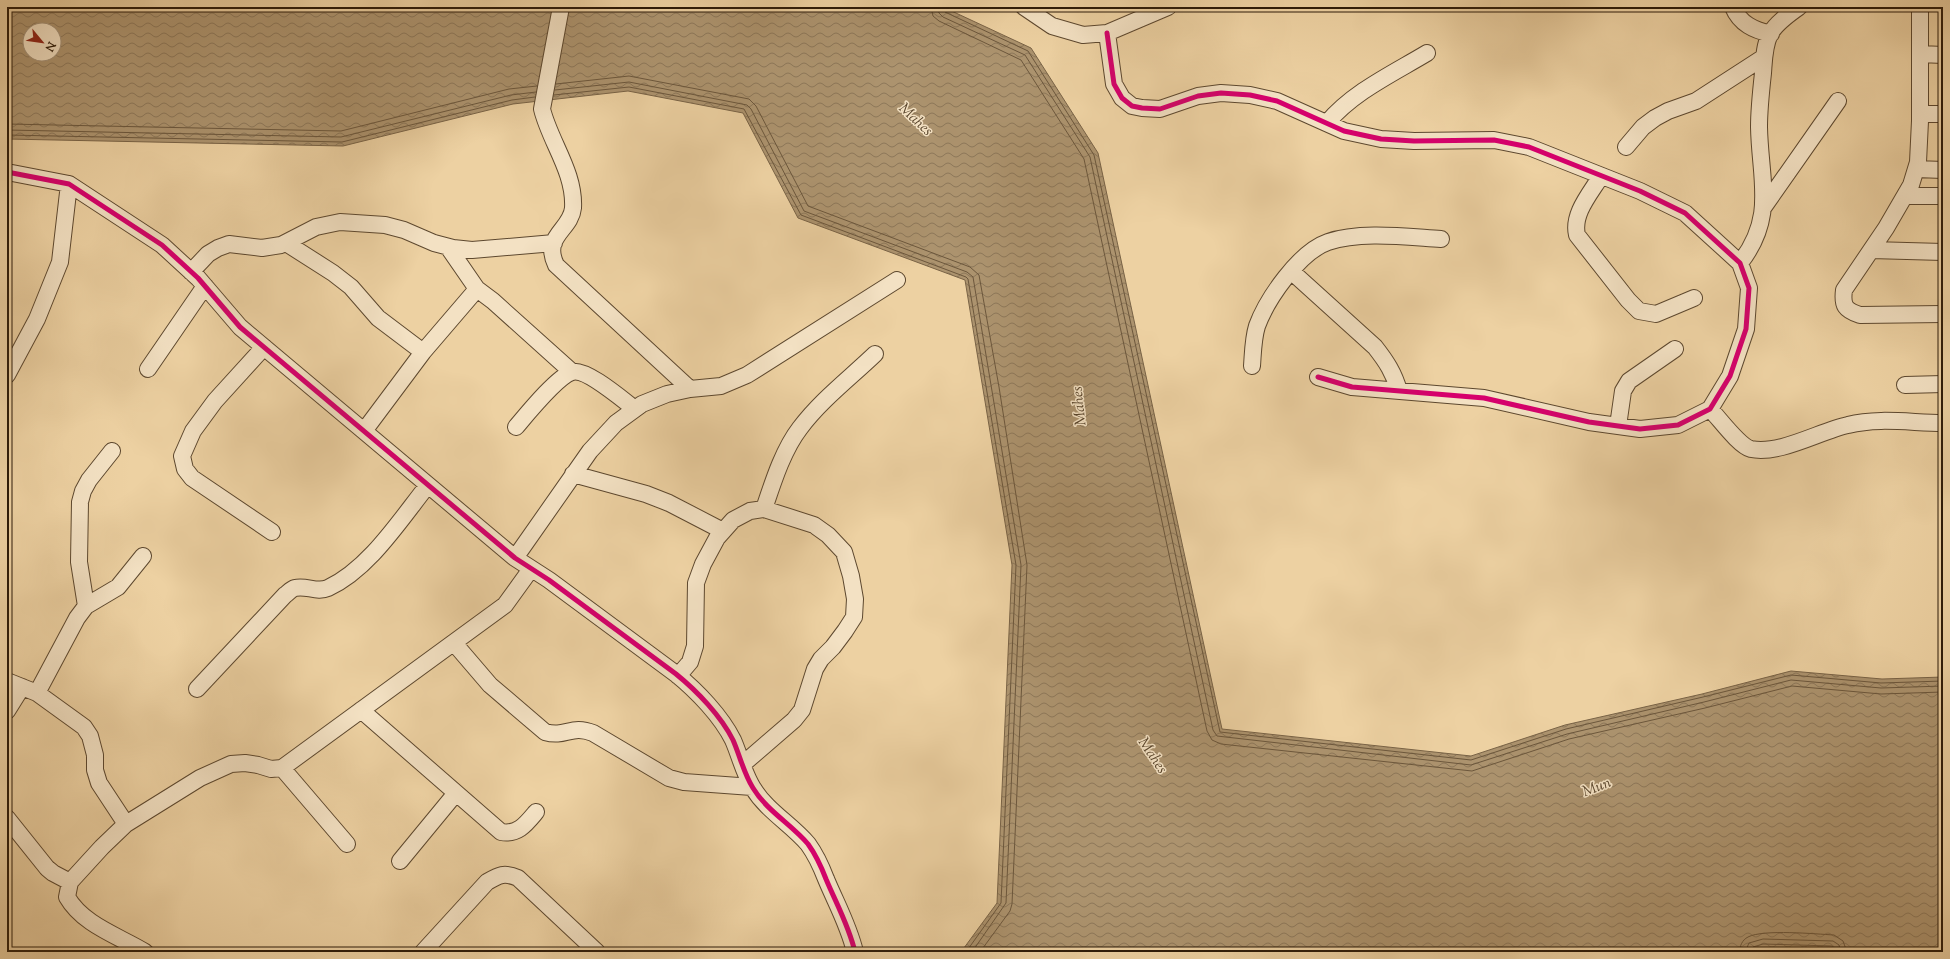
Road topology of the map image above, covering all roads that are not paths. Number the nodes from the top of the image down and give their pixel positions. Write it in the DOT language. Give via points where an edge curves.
graph roads {
  1 [pos="561,7"];
  2 [pos="1024,7"];
  3 [pos="1168,7"];
  4 [pos="1733,7"];
  5 [pos="1799,7"];
  6 [pos="1920,7"];
  7 [pos="1107,33"];
  8 [pos="1771,34"];
  9 [pos="1427,53"];
  10 [pos="1920,54"];
  11 [pos="1943,55"];
  12 [pos="1764,58"];
  13 [pos="1838,101"];
  14 [pos="1920,114"];
  15 [pos="1943,114"];
  16 [pos="1326,123"];
  17 [pos="1626,147"];
  18 [pos="1916,169"];
  19 [pos="1943,170"];
  20 [pos="7,172"];
  21 [pos="1601,176"];
  22 [pos="69,184"];
  23 [pos="1905,196"];
  24 [pos="1943,196"];
  25 [pos="1763,208"];
  26 [pos="1441,239"];
  27 [pos="286,243"];
  28 [pos="554,243"];
  29 [pos="448,247"];
  30 [pos="1871,250"];
  31 [pos="1943,252"];
  32 [pos="1740,263"];
  33 [pos="1291,271"];
  34 [pos="191,272"];
  35 [pos="897,280"];
  36 [pos="205,286"];
  37 [pos="477,289"];
  38 [pos="1694,298"];
  39 [pos="1943,314"];
  40 [pos="264,347"];
  41 [pos="1675,349"];
  42 [pos="422,352"];
  43 [pos="875,354"];
  44 [pos="1252,366"];
  45 [pos="148,369"];
  46 [pos="572,372"];
  47 [pos="7,375"];
  48 [pos="1318,377"];
  49 [pos="1943,384"];
  50 [pos="1905,385"];
  51 [pos="690,389"];
  52 [pos="1399,391"];
  53 [pos="1710,409"];
  54 [pos="634,410"];
  55 [pos="1943,423"];
  56 [pos="1618,426"];
  57 [pos="516,427"];
  58 [pos="364,431"];
  59 [pos="112,452"];
  60 [pos="573,474"];
  61 [pos="428,485"];
  62 [pos="764,509"];
  63 [pos="723,531"];
  64 [pos="272,532"];
  65 [pos="143,556"];
  66 [pos="515,558"];
  67 [pos="531,569"];
  68 [pos="86,606"];
  69 [pos="454,643"];
  70 [pos="678,676"];
  71 [pos="7,680"];
  72 [pos="197,689"];
  73 [pos="30,690"];
  74 [pos="360,710"];
  75 [pos="7,711"];
  76 [pos="743,764"];
  77 [pos="282,768"];
  78 [pos="752,787"];
  79 [pos="456,793"];
  80 [pos="536,812"];
  81 [pos="7,818"];
  82 [pos="126,824"];
  83 [pos="347,844"];
  84 [pos="400,861"];
  85 [pos="70,882"];
  86 [pos="850,950"];
  87 [pos="145,952"];
  88 [pos="423,952"];
  89 [pos="597,952"];
  1 -- 28 [label="street" via="542,109 573,192 572,214"];
  2 -- 7 [label="street" via="1052,26 1082,35"];
  3 -- 7 [label="street"];
  4 -- 8 [label="street" via="1736,16 1750,27"];
  5 -- 8 [label="street"];
  6 -- 10 [label="street"];
  7 -- 16 [label="street" via="1114,84 1122,98 1132,106 1160,109 1198,96 1221,93 1250,95 1277,102"];
  8 -- 12 [label="street"];
  9 -- 16 [label="street" via="1353,97"];
  10 -- 11 [label="street"];
  10 -- 14 [label="street"];
  12 -- 17 [label="street" via="1696,101 1655,118 1643,127"];
  12 -- 25 [label="street" via="1759,128"];
  13 -- 25 [label="street"];
  14 -- 15 [label="street"];
  14 -- 18 [label="street"];
  16 -- 21 [label="street" via="1344,131 1381,139 1494,140 1529,147"];
  18 -- 19 [label="street"];
  18 -- 23 [label="street"];
  20 -- 22 [label="street"];
  21 -- 32 [label="street" via="1685,213"];
  21 -- 38 [label="street" via="1577,216 1577,235 1639,311 1656,314"];
  22 -- 34 [label="street" via="162,245"];
  22 -- 47 [label="street" via="60,262 37,318"];
  23 -- 24 [label="street"];
  23 -- 30 [label="street"];
  25 -- 32 [label="street" via="1758,233"];
  26 -- 33 [label="street" via="1370,236 1328,242 1311,252"];
  27 -- 29 [label="street" via="316,227 340,222 385,225"];
  27 -- 34 [label="street" via="262,248 229,244 208,254"];
  27 -- 42 [label="street" via="333,273 350,287 378,318"];
  28 -- 29 [label="street" via="472,250"];
  28 -- 51 [label="street" via="552,255 556,265"];
  29 -- 37 [label="street"];
  30 -- 31 [label="street"];
  30 -- 39 [label="street" via="1844,290 1843,303 1848,311 1860,315"];
  32 -- 53 [label="street" via="1748,288 1746,329 1730,376"];
  33 -- 44 [label="street" via="1279,285 1257,327"];
  33 -- 52 [label="street" via="1375,347 1395,376"];
  34 -- 36 [label="street"];
  35 -- 51 [label="street" via="747,375 721,386"];
  36 -- 40 [label="street" via="240,327"];
  36 -- 45 [label="street"];
  37 -- 42 [label="street"];
  37 -- 46 [label="street"];
  40 -- 58 [label="street"];
  40 -- 64 [label="street" via="202,419 193,431 182,456 185,469 192,478"];
  41 -- 56 [label="street" via="1629,381 1623,391"];
  42 -- 58 [label="street"];
  43 -- 62 [label="street" via="800,428 771,488"];
  46 -- 54 [label="street" via="589,376"];
  46 -- 57 [label="street" via="543,397"];
  48 -- 52 [label="street" via="1352,387"];
  49 -- 50 [label="street"];
  51 -- 54 [label="street" via="667,394"];
  52 -- 56 [label="street" via="1484,398 1589,422"];
  53 -- 55 [label="street" via="1740,442 1750,449 1784,446 1849,424 1883,421"];
  53 -- 56 [label="street" via="1678,426"];
  54 -- 60 [label="street" via="616,423"];
  58 -- 61 [label="street"];
  59 -- 68 [label="street" via="89,480 80,502 79,562"];
  60 -- 63 [label="street" via="646,494"];
  60 -- 66 [label="street"];
  61 -- 66 [label="street"];
  61 -- 72 [label="street" via="365,563 327,588 294,588"];
  62 -- 63 [label="street" via="750,510 733,520"];
  62 -- 76 [label="street" via="814,525 844,552 854,591 854,617 815,669 802,710"];
  63 -- 70 [label="street" via="703,564 696,583 695,646 690,662"];
  65 -- 68 [label="street" via="118,587"];
  66 -- 67 [label="street"];
  67 -- 69 [label="street" via="505,605"];
  67 -- 70 [label="street"];
  68 -- 73 [label="street"];
  69 -- 74 [label="street"];
  69 -- 78 [label="street" via="490,685 545,732 554,734 584,729 658,773 679,781"];
  70 -- 76 [label="street" via="724,726"];
  71 -- 73 [label="street"];
  73 -- 75 [label="street"];
  73 -- 82 [label="street" via="84,727 96,755 95,770 99,783"];
  74 -- 77 [label="street"];
  74 -- 79 [label="street"];
  76 -- 78 [label="street"];
  77 -- 82 [label="street" via="271,769 245,763 218,768"];
  77 -- 83 [label="street"];
  78 -- 86 [label="street" via="768,808 807,844 816,856 842,916"];
  79 -- 80 [label="street" via="501,832 509,834 523,828"];
  79 -- 84 [label="street"];
  81 -- 85 [label="street" via="47,868"];
  82 -- 85 [label="street"];
  85 -- 87 [label="street" via="67,897 72,906 107,932"];
  88 -- 89 [label="street" via="487,882 508,874 518,878"];
}
